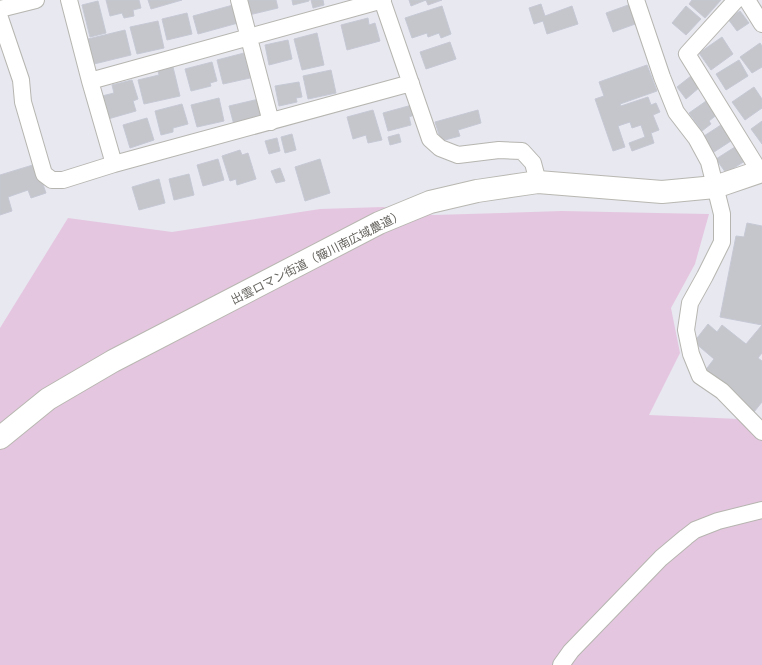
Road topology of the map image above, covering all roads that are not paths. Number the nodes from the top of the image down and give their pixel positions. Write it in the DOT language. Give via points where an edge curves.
graph roads {
  1 [pos="36,0"];
  2 [pos="69,0"];
  3 [pos="239,0"];
  4 [pos="382,0"];
  5 [pos="636,0"];
  6 [pos="736,0"];
  7 [pos="747,0"];
  8 [pos="0,9"];
  9 [pos="0,18"];
  10 [pos="762,24"];
  11 [pos="248,37"];
  12 [pos="90,81"];
  13 [pos="410,83"];
  14 [pos="271,122"];
  15 [pos="114,164"];
  16 [pos="761,172"];
  17 [pos="538,182"];
  18 [pos="715,187"];
  19 [pos="762,432"];
  20 [pos="0,438"];
  21 [pos="762,510"];
  22 [pos="561,665"];
  1 -- 8 [label="street"];
  2 -- 12 [label="street"];
  3 -- 11 [label="street"];
  4 -- 11 [label="street"];
  4 -- 13 [label="street"];
  5 -- 18 [label="street" via="676,112 696,138 709,162"];
  6 -- 16 [label="street" via="687,54"];
  7 -- 10 [label="street"];
  9 -- 15 [label="street" via="21,80 23,102 44,174 52,180 63,180"];
  11 -- 12 [label="street"];
  11 -- 14 [label="street"];
  12 -- 15 [label="street"];
  13 -- 14 [label="street"];
  13 -- 17 [label="street" via="430,139 440,148 458,155 499,150 522,151 533,163"];
  14 -- 15 [label="street"];
  16 -- 18 [label="street, 出雲ロマン街道（簸川南広域農道）"];
  17 -- 18 [label="street, 出雲ロマン街道（簸川南広域農道）" via="662,192"];
  17 -- 20 [label="street, 出雲ロマン街道（簸川南広域農道）" via="477,191 430,202 379,223 113,361 48,400"];
  18 -- 19 [label="street" via="722,214 722,242 690,303 686,330 691,354 700,376 722,391"];
  21 -- 22 [label="street" via="718,521 695,530 661,558 571,651"];
}
